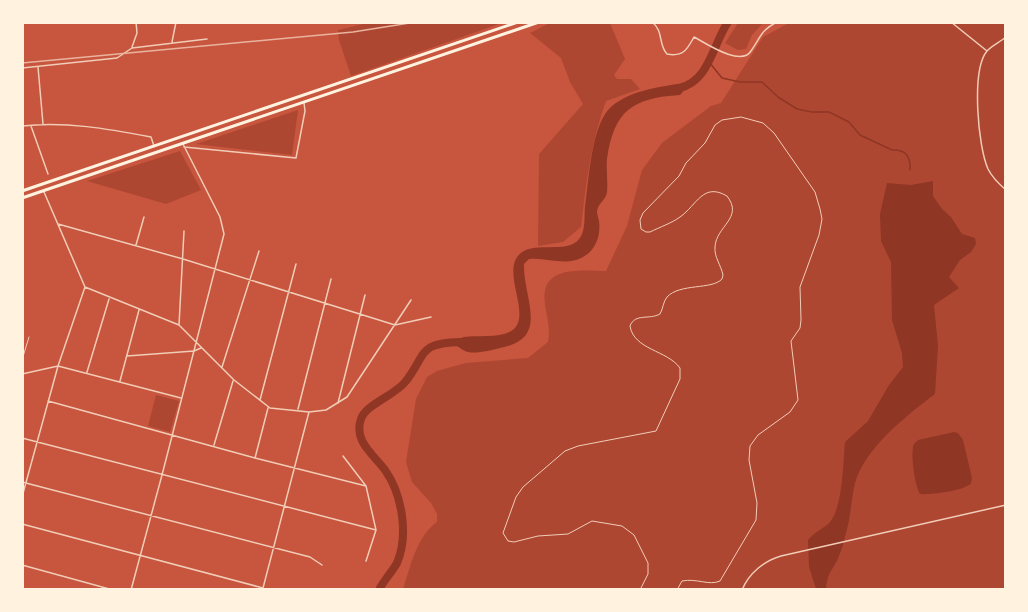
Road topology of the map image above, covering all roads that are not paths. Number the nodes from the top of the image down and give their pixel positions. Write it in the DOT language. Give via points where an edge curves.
graph roads {
  1 [pos="136,22"];
  2 [pos="176,22"];
  3 [pos="518,22"];
  4 [pos="539,22"];
  5 [pos="652,22"];
  6 [pos="777,22"];
  7 [pos="951,22"];
  8 [pos="1005,37"];
  9 [pos="207,39"];
  10 [pos="172,42"];
  11 [pos="132,48"];
  12 [pos="987,51"];
  13 [pos="38,66"];
  14 [pos="22,68"];
  15 [pos="304,102"];
  16 [pos="43,124"];
  17 [pos="31,125"];
  18 [pos="22,126"];
  19 [pos="183,145"];
  20 [pos="154,147"];
  21 [pos="48,174"];
  22 [pos="1005,190"];
  23 [pos="22,191"];
  24 [pos="44,191"];
  25 [pos="22,198"];
  26 [pos="144,217"];
  27 [pos="58,224"];
  28 [pos="184,231"];
  29 [pos="135,246"];
  30 [pos="260,251"];
  31 [pos="183,259"];
  32 [pos="296,264"];
  33 [pos="215,270"];
  34 [pos="331,279"];
  35 [pos="250,281"];
  36 [pos="85,286"];
  37 [pos="288,293"];
  38 [pos="365,295"];
  39 [pos="110,298"];
  40 [pos="411,300"];
  41 [pos="325,304"];
  42 [pos="140,309"];
  43 [pos="360,315"];
  44 [pos="431,317"];
  45 [pos="179,325"];
  46 [pos="395,325"];
  47 [pos="28,337"];
  48 [pos="197,342"];
  49 [pos="202,348"];
  50 [pos="194,351"];
  51 [pos="127,356"];
  52 [pos="22,360"];
  53 [pos="58,366"];
  54 [pos="222,368"];
  55 [pos="86,373"];
  56 [pos="22,374"];
  57 [pos="234,380"];
  58 [pos="119,381"];
  59 [pos="182,398"];
  60 [pos="48,401"];
  61 [pos="260,401"];
  62 [pos="338,404"];
  63 [pos="268,407"];
  64 [pos="297,410"];
  65 [pos="309,412"];
  66 [pos="172,435"];
  67 [pos="22,438"];
  68 [pos="36,441"];
  69 [pos="214,446"];
  70 [pos="343,456"];
  71 [pos="255,458"];
  72 [pos="295,468"];
  73 [pos="162,475"];
  74 [pos="24,483"];
  75 [pos="366,486"];
  76 [pos="22,497"];
  77 [pos="1005,505"];
  78 [pos="285,508"];
  79 [pos="152,516"];
  80 [pos="22,524"];
  81 [pos="376,530"];
  82 [pos="274,548"];
  83 [pos="140,556"];
  84 [pos="366,561"];
  85 [pos="22,565"];
  86 [pos="322,565"];
  87 [pos="113,590"];
  88 [pos="131,590"];
  89 [pos="640,590"];
  90 [pos="677,590"];
  91 [pos="741,590"];
  1 -- 11 [label="street"];
  2 -- 10 [label="street"];
  3 -- 20 [label="highway"];
  4 -- 15 [label="highway"];
  5 -- 6 [label="street" via="667,54 687,51 694,37 726,54 741,57 749,54 760,34"];
  7 -- 12 [label="street"];
  8 -- 12 [label="street"];
  9 -- 10 [label="street"];
  10 -- 11 [label="street"];
  11 -- 13 [label="street" via="117,58"];
  12 -- 22 [label="street" via="977,87 983,152 988,169"];
  13 -- 14 [label="street"];
  13 -- 16 [label="street"];
  15 -- 19 [label="highway"];
  15 -- 19 [label="street" via="296,158"];
  16 -- 17 [label="street"];
  16 -- 20 [label="street" via="151,137"];
  17 -- 18 [label="street"];
  17 -- 21 [label="street"];
  19 -- 24 [label="highway"];
  19 -- 33 [label="street" via="223,225"];
  20 -- 23 [label="highway"];
  24 -- 25 [label="highway"];
  24 -- 27 [label="street"];
  26 -- 29 [label="street"];
  27 -- 29 [label="street"];
  27 -- 36 [label="street"];
  28 -- 31 [label="street"];
  29 -- 31 [label="street"];
  30 -- 35 [label="street"];
  31 -- 33 [label="street"];
  31 -- 45 [label="street"];
  32 -- 37 [label="street"];
  33 -- 35 [label="street"];
  33 -- 48 [label="street"];
  34 -- 41 [label="street"];
  35 -- 37 [label="street"];
  35 -- 54 [label="street"];
  36 -- 39 [label="street"];
  36 -- 53 [label="street"];
  37 -- 41 [label="street"];
  37 -- 61 [label="street"];
  38 -- 43 [label="street"];
  39 -- 42 [label="street"];
  39 -- 55 [label="street"];
  40 -- 46 [label="street"];
  41 -- 43 [label="street"];
  41 -- 64 [label="street"];
  42 -- 45 [label="street"];
  42 -- 51 [label="street"];
  43 -- 46 [label="street"];
  43 -- 62 [label="street"];
  44 -- 46 [label="street"];
  45 -- 48 [label="street"];
  46 -- 62 [label="street" via="347,397"];
  47 -- 52 [label="lane"];
  48 -- 49 [label="street"];
  48 -- 50 [label="street"];
  49 -- 50 [label="street"];
  49 -- 54 [label="street"];
  50 -- 51 [label="street"];
  50 -- 59 [label="street"];
  51 -- 58 [label="street"];
  53 -- 55 [label="street"];
  53 -- 56 [label="street"];
  53 -- 60 [label="street"];
  54 -- 57 [label="street"];
  55 -- 58 [label="street"];
  57 -- 61 [label="street"];
  57 -- 69 [label="street"];
  58 -- 59 [label="street"];
  59 -- 66 [label="street"];
  60 -- 66 [label="street"];
  60 -- 68 [label="street"];
  61 -- 63 [label="street"];
  62 -- 65 [label="street"];
  63 -- 64 [label="street"];
  63 -- 71 [label="street"];
  64 -- 65 [label="street"];
  65 -- 72 [label="street"];
  66 -- 69 [label="street"];
  66 -- 73 [label="street"];
  67 -- 68 [label="street"];
  68 -- 73 [label="street"];
  68 -- 74 [label="street"];
  69 -- 71 [label="street"];
  70 -- 75 [label="street"];
  71 -- 72 [label="street"];
  72 -- 75 [label="street"];
  72 -- 78 [label="street"];
  73 -- 78 [label="street"];
  73 -- 79 [label="street"];
  74 -- 76 [label="street"];
  74 -- 79 [label="street"];
  75 -- 81 [label="street"];
  77 -- 91 [label="street" via="772,558 751,575"];
  78 -- 81 [label="street"];
  78 -- 82 [label="street"];
  79 -- 82 [label="street"];
  79 -- 83 [label="street"];
  80 -- 83 [label="street"];
  81 -- 84 [label="street"];
  82 -- 83 [label="street" via="262,588"];
  82 -- 86 [label="street" via="310,557"];
  83 -- 88 [label="street"];
  85 -- 87 [label="street"];
  89 -- 90 [label="lane" via="648,574 648,563 634,535 622,526 592,521 568,534 514,542 504,537 504,528 523,487 565,452 584,444 650,433 659,427 680,379 680,368 634,338 630,326 636,318 660,315 672,293 722,279 715,247 732,216 732,206 727,196 706,192 679,218 650,232 641,229 640,220 705,143 714,125 722,120 748,118 768,126 781,141 815,192 822,219 800,287 800,328 790,349 798,400 790,412 758,435 750,446 756,520 722,578 716,583 682,581"];
}
